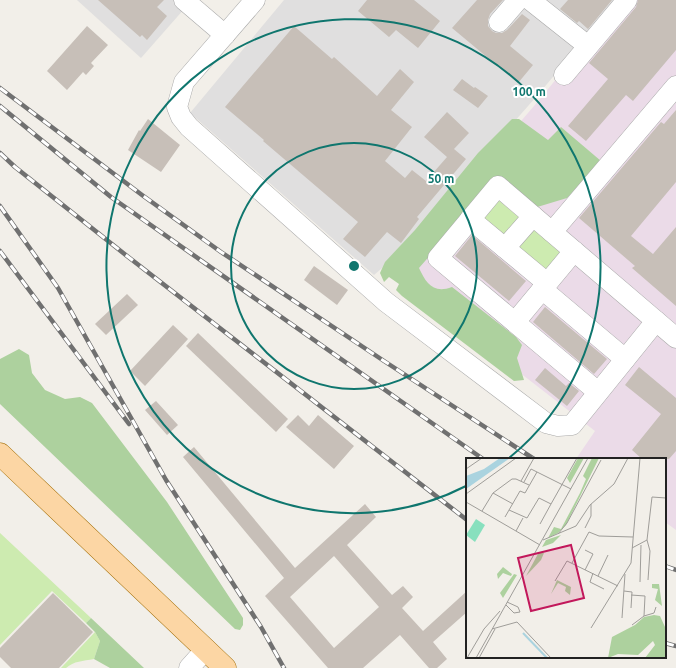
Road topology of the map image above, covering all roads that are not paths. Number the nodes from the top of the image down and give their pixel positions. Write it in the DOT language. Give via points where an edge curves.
graph roads {
  1 [pos="184,0"];
  2 [pos="255,0"];
  3 [pos="518,0"];
  4 [pos="530,0"];
  5 [pos="627,0"];
  6 [pos="499,22"];
  7 [pos="225,35"];
  8 [pos="588,46"];
  9 [pos="564,75"];
  10 [pos="676,86"];
  11 [pos="532,216"];
  12 [pos="470,219"];
  13 [pos="552,232"];
  14 [pos="505,248"];
  15 [pos="574,251"];
  16 [pos="544,286"];
  17 [pos="656,320"];
  18 [pos="514,322"];
  19 [pos="676,338"];
  20 [pos="625,359"];
  21 [pos="598,392"];
  22 [pos="0,454"];
  23 [pos="206,649"];
  24 [pos="189,668"];
  25 [pos="225,668"];
  1 -- 7 [label="street"];
  2 -- 7 [label="street"];
  3 -- 6 [label="street"];
  4 -- 8 [label="street"];
  5 -- 8 [label="street"];
  7 -- 21 [label="street" via="184,82 177,107 180,117 189,127 386,302 546,423 558,426 572,425"];
  8 -- 9 [label="street"];
  10 -- 13 [label="street"];
  11 -- 12 [label="street" via="498,186"];
  11 -- 13 [label="street"];
  11 -- 14 [label="street"];
  12 -- 14 [label="street"];
  12 -- 18 [label="street" via="438,258"];
  13 -- 15 [label="street"];
  14 -- 16 [label="street"];
  15 -- 16 [label="street"];
  15 -- 17 [label="street"];
  16 -- 18 [label="street"];
  16 -- 20 [label="street"];
  17 -- 19 [label="street"];
  17 -- 20 [label="street"];
  18 -- 21 [label="street"];
  20 -- 21 [label="street"];
  22 -- 23 [label="main road"];
  23 -- 24 [label="street"];
  23 -- 25 [label="main road"];
}
